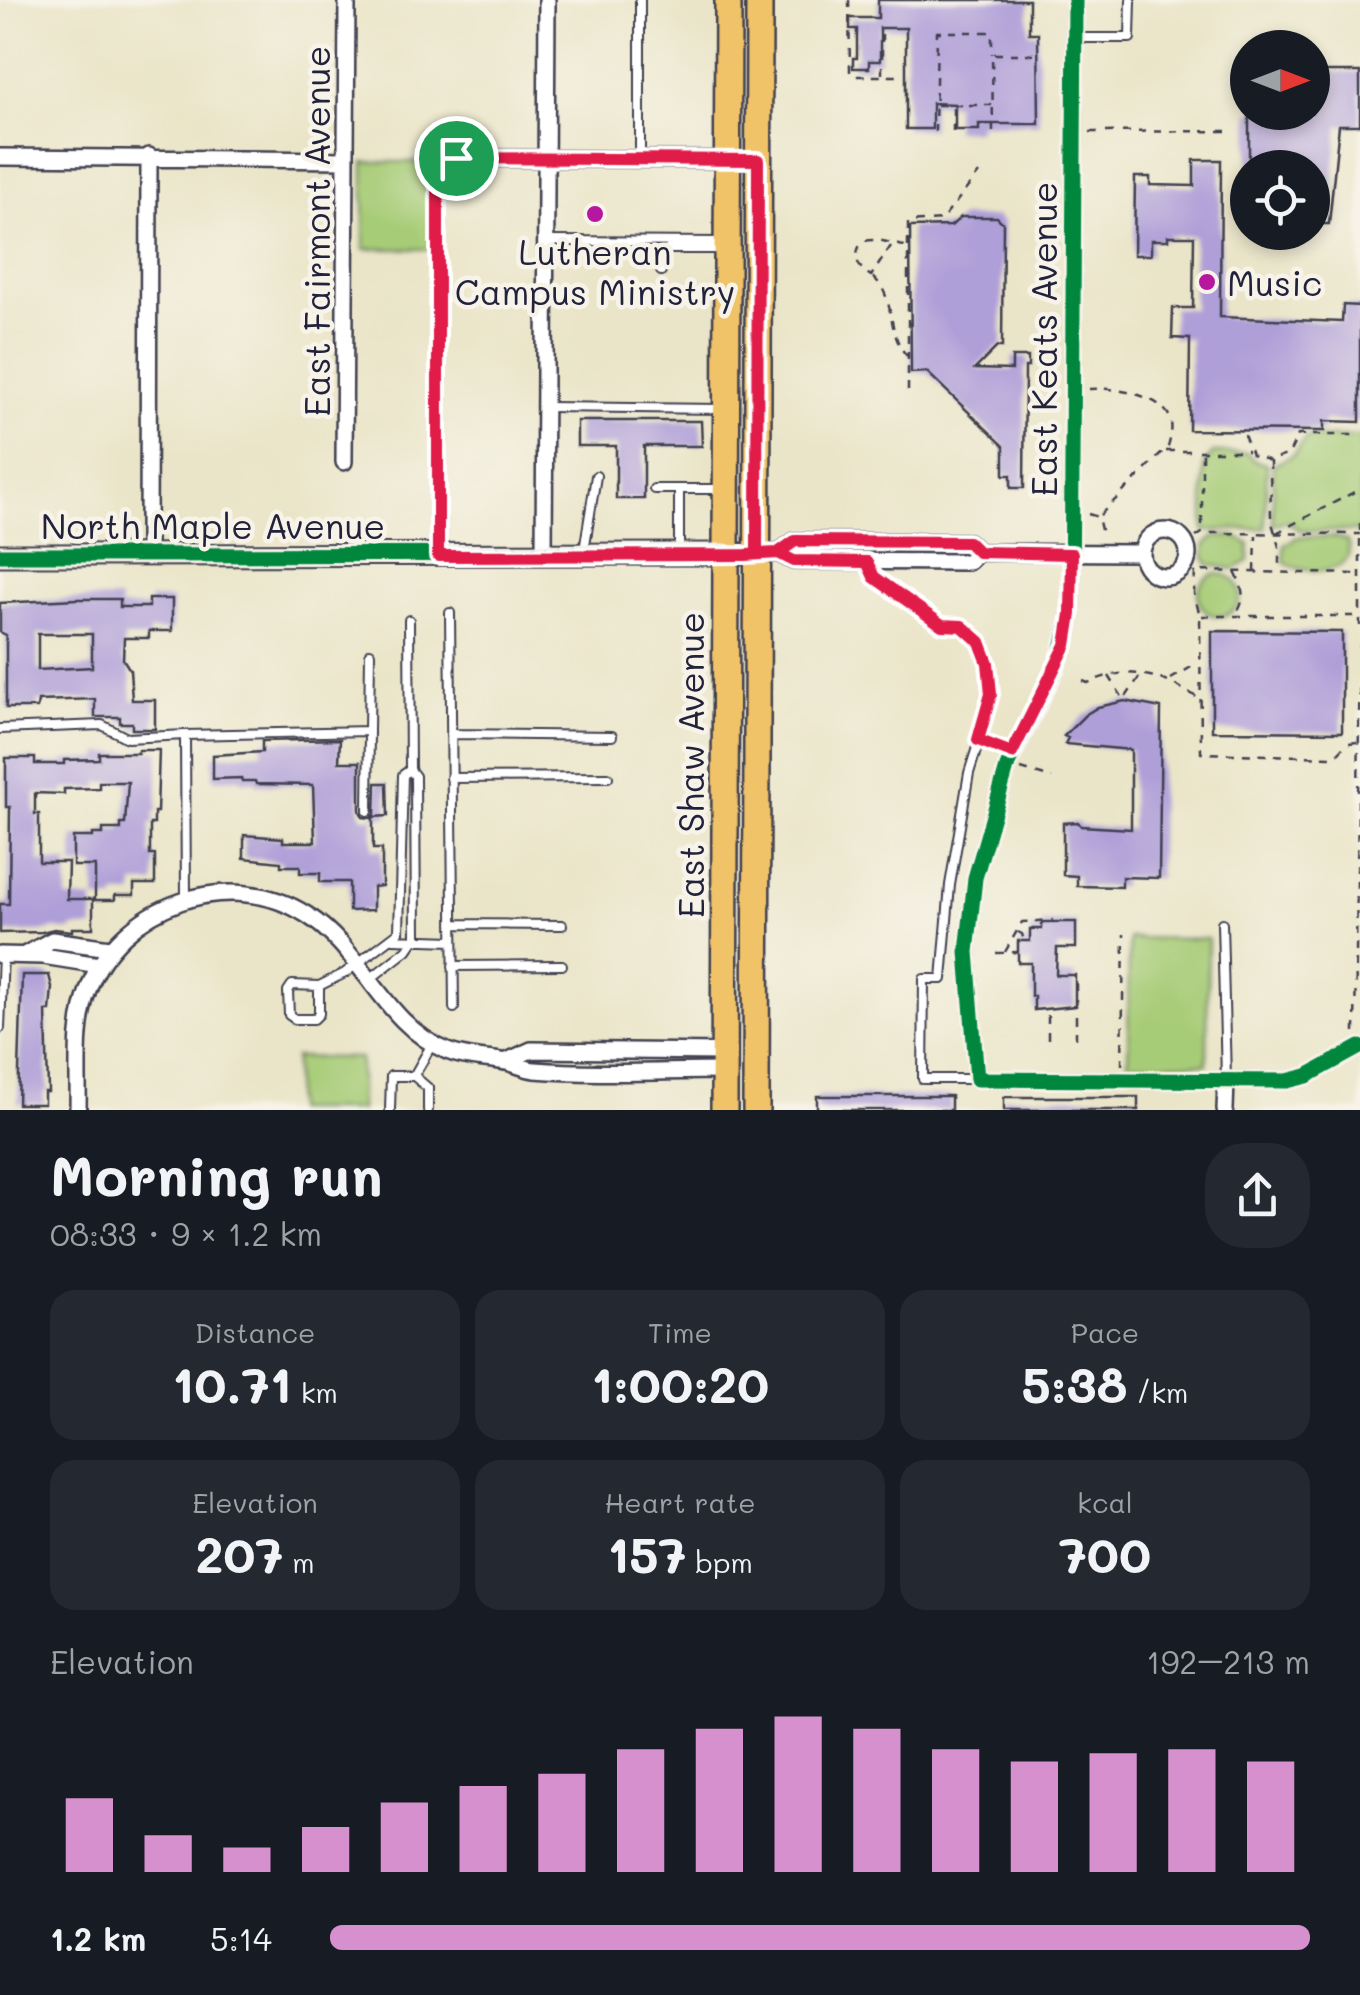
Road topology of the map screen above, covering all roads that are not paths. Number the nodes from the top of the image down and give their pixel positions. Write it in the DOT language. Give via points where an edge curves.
graph roads {
  1 [pos="347,0"];
  2 [pos="547,0"];
  3 [pos="640,0"];
  4 [pos="728,0"];
  5 [pos="759,0"];
  6 [pos="1075,0"];
  7 [pos="1130,0"];
  8 [pos="1075,38"];
  9 [pos="149,156"];
  10 [pos="0,157"];
  11 [pos="456,158"];
  12 [pos="546,159"];
  13 [pos="640,159"];
  14 [pos="346,160"];
  15 [pos="728,160"];
  16 [pos="758,160"];
  17 [pos="546,242"];
  18 [pos="727,245"];
  19 [pos="661,271"];
  20 [pos="545,407"];
  21 [pos="726,408"];
  22 [pos="344,462"];
  23 [pos="596,476"];
  24 [pos="726,488"];
  25 [pos="654,489"];
  26 [pos="679,489"];
  27 [pos="978,552"];
  28 [pos="1142,553"];
  29 [pos="726,554"];
  30 [pos="767,554"];
  31 [pos="1072,554"];
  32 [pos="148,555"];
  33 [pos="680,555"];
  34 [pos="0,556"];
  35 [pos="438,556"];
  36 [pos="544,556"];
  37 [pos="584,556"];
  38 [pos="867,562"];
  39 [pos="450,613"];
  40 [pos="409,620"];
  41 [pos="370,653"];
  42 [pos="0,728"];
  43 [pos="369,731"];
  44 [pos="451,734"];
  45 [pos="185,735"];
  46 [pos="612,736"];
  47 [pos="978,740"];
  48 [pos="1016,761"];
  49 [pos="410,770"];
  50 [pos="608,777"];
  51 [pos="452,778"];
  52 [pos="368,811"];
  53 [pos="186,899"];
  54 [pos="1222,923"];
  55 [pos="453,924"];
  56 [pos="562,925"];
  57 [pos="391,939"];
  58 [pos="413,940"];
  59 [pos="453,941"];
  60 [pos="110,948"];
  61 [pos="1,955"];
  62 [pos="24,956"];
  63 [pos="358,964"];
  64 [pos="99,965"];
  65 [pos="453,966"];
  66 [pos="562,966"];
  67 [pos="370,979"];
  68 [pos="318,986"];
  69 [pos="454,1008"];
  70 [pos="0,1028"];
  71 [pos="1358,1042"];
  72 [pos="432,1044"];
  73 [pos="724,1061"];
  74 [pos="414,1076"];
  75 [pos="977,1079"];
  76 [pos="1226,1081"];
  77 [pos="78,1110"];
  78 [pos="390,1110"];
  79 [pos="428,1110"];
  80 [pos="724,1110"];
  81 [pos="756,1110"];
  82 [pos="1226,1110"];
  1 -- 14 [label="street, East Fairmont Avenue"];
  2 -- 12 [label="street"];
  3 -- 13 [label="lane"];
  4 -- 15 [label="main road, East Shaw Avenue"];
  5 -- 16 [label="main road, East Shaw Avenue"];
  6 -- 8 [label="street, East Keats Avenue"];
  7 -- 8 [label="lane" via="1130,38"];
  8 -- 31 [label="street, East Keats Avenue"];
  9 -- 10 [label="street"];
  9 -- 14 [label="street"];
  9 -- 32 [label="street"];
  11 -- 12 [label="street"];
  11 -- 35 [label="lane" via="438,176"];
  12 -- 13 [label="street"];
  12 -- 17 [label="street"];
  13 -- 15 [label="street"];
  14 -- 22 [label="street, East Fairmont Avenue"];
  15 -- 16 [label="street"];
  15 -- 18 [label="main road, East Shaw Avenue"];
  16 -- 30 [label="main road, East Shaw Avenue"];
  17 -- 18 [label="lane"];
  17 -- 20 [label="street"];
  18 -- 19 [label="lane" via="670,248 661,256"];
  18 -- 21 [label="main road, East Shaw Avenue"];
  20 -- 21 [label="lane"];
  20 -- 36 [label="street"];
  21 -- 24 [label="main road, East Shaw Avenue"];
  23 -- 37 [label="lane"];
  24 -- 26 [label="lane"];
  24 -- 29 [label="main road, East Shaw Avenue"];
  25 -- 26 [label="lane"];
  26 -- 33 [label="lane"];
  27 -- 30 [label="street" via="968,542 795,541"];
  27 -- 31 [label="street"];
  27 -- 38 [label="street" via="968,562"];
  28 -- 31 [label="street"];
  29 -- 30 [label="street, North Maple Avenue"];
  29 -- 33 [label="street, North Maple Avenue"];
  29 -- 73 [label="main road, East Shaw Avenue"];
  30 -- 38 [label="street"];
  30 -- 81 [label="main road, East Shaw Avenue"];
  31 -- 48 [label="street, East Keats Avenue" via="1066,645"];
  32 -- 34 [label="street, North Maple Avenue"];
  32 -- 35 [label="street, North Maple Avenue"];
  33 -- 37 [label="street, North Maple Avenue"];
  35 -- 36 [label="street, North Maple Avenue"];
  36 -- 37 [label="street, North Maple Avenue"];
  38 -- 47 [label="lane" via="874,577 942,625 965,628 984,650 991,694"];
  39 -- 44 [label="lane"];
  40 -- 49 [label="lane"];
  41 -- 43 [label="lane"];
  42 -- 45 [label="lane" via="102,726 127,738"];
  43 -- 45 [label="lane"];
  43 -- 52 [label="lane"];
  44 -- 46 [label="lane"];
  44 -- 51 [label="lane"];
  45 -- 53 [label="lane"];
  47 -- 48 [label="lane"];
  47 -- 75 [label="lane" via="950,885 942,980 924,979 923,1059 923,1079"];
  48 -- 75 [label="street, East Keats Avenue" via="982,844 970,915 967,984"];
  49 -- 57 [label="lane" via="403,775 399,932"];
  49 -- 58 [label="lane" via="416,776"];
  50 -- 51 [label="lane"];
  51 -- 55 [label="lane"];
  53 -- 60 [label="street" via="138,923"];
  53 -- 63 [label="street" via="243,893 289,905 333,936"];
  54 -- 76 [label="lane"];
  55 -- 56 [label="lane"];
  55 -- 59 [label="lane"];
  57 -- 58 [label="lane"];
  57 -- 63 [label="lane"];
  58 -- 59 [label="lane"];
  58 -- 67 [label="lane"];
  59 -- 65 [label="lane"];
  60 -- 62 [label="street" via="54,940"];
  60 -- 64 [label="street"];
  61 -- 62 [label="street"];
  61 -- 70 [label="lane"];
  62 -- 64 [label="street"];
  63 -- 67 [label="street"];
  63 -- 68 [label="lane"];
  64 -- 77 [label="street" via="79,1029"];
  65 -- 66 [label="lane"];
  65 -- 69 [label="lane"];
  67 -- 72 [label="street" via="402,1022"];
  68 -- 68 [label="lane" via="319,1014 289,1015 288,990"];
  71 -- 76 [label="street" via="1300,1079"];
  72 -- 73 [label="street" via="504,1062 531,1050"];
  72 -- 74 [label="lane"];
  73 -- 80 [label="main road, East Shaw Avenue"];
  74 -- 78 [label="lane" via="391,1076"];
  74 -- 79 [label="lane" via="428,1088"];
  75 -- 76 [label="street"];
  76 -- 82 [label="street"];
}
